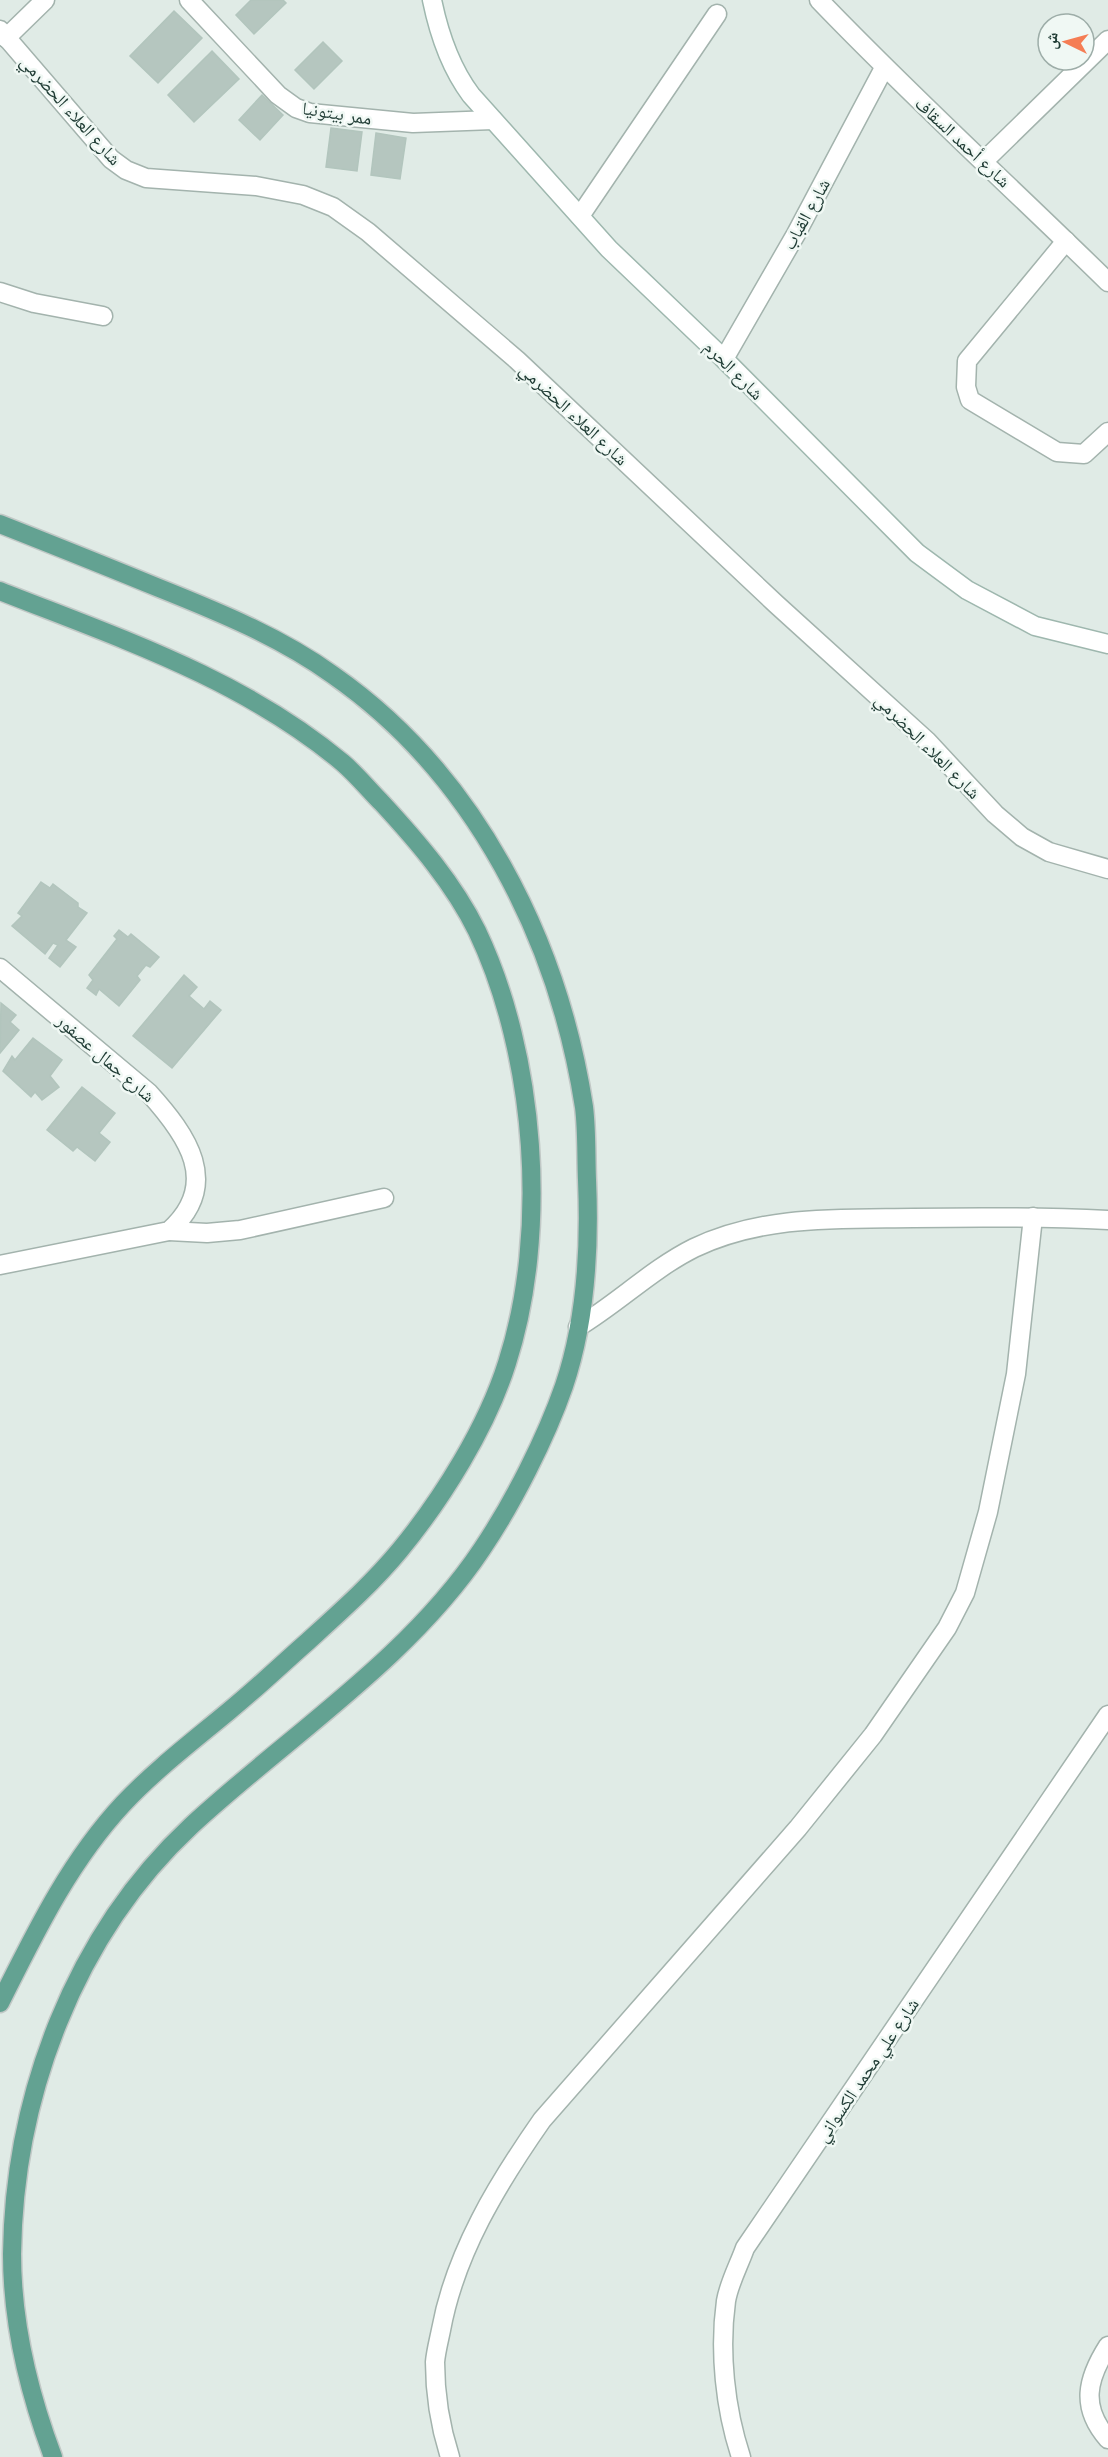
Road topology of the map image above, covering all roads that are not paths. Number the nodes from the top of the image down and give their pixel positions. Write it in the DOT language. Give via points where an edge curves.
graph roads {
  1 [pos="45,0"];
  2 [pos="819,0"];
  3 [pos="199,3"];
  4 [pos="435,4"];
  5 [pos="717,14"];
  6 [pos="3,34"];
  7 [pos="1108,40"];
  8 [pos="884,68"];
  9 [pos="493,120"];
  10 [pos="984,161"];
  11 [pos="580,216"];
  12 [pos="1066,241"];
  13 [pos="1108,282"];
  14 [pos="0,292"];
  15 [pos="103,316"];
  16 [pos="724,359"];
  17 [pos="1108,432"];
  18 [pos="0,524"];
  19 [pos="0,591"];
  20 [pos="1108,644"];
  21 [pos="1108,869"];
  22 [pos="0,969"];
  23 [pos="384,1198"];
  24 [pos="1033,1217"];
  25 [pos="1108,1220"];
  26 [pos="169,1231"];
  27 [pos="0,1265"];
  28 [pos="578,1328"];
  29 [pos="1108,1715"];
  30 [pos="0,2003"];
  31 [pos="1108,2346"];
  32 [pos="1108,2439"];
  33 [pos="52,2457"];
  34 [pos="450,2457"];
  35 [pos="741,2457"];
  1 -- 6 [label="street"];
  2 -- 8 [label="street, شارع أحمد السقاف"];
  3 -- 9 [label="street, ممر بيتونيا" via="278,95 296,108 310,113 413,123"];
  4 -- 9 [label="street, شارع الحرم" via="458,77"];
  5 -- 11 [label="street"];
  6 -- 21 [label="street, شارع العلاء الحضرمي" via="111,159 126,170 146,178 256,186 303,195 333,207 368,232 517,360 927,741 995,814 1048,852"];
  7 -- 10 [label="street"];
  8 -- 10 [label="street, شارع أحمد السقاف"];
  8 -- 16 [label="street, شارع القباب"];
  9 -- 11 [label="street, شارع الحرم"];
  10 -- 12 [label="street, شارع أحمد السقاف"];
  11 -- 16 [label="street, شارع الحرم"];
  12 -- 13 [label="street, شارع أحمد السقاف"];
  12 -- 17 [label="street" via="968,361 966,387 970,400 1057,452 1084,454"];
  14 -- 15 [label="street"];
  16 -- 20 [label="street, شارع الحرم" via="917,553 967,590 1035,626"];
  18 -- 28 [label="main road" via="217,612 288,646 333,675 394,724 427,757 454,793 501,863 534,929 571,1045 584,1111 588,1200 588,1251"];
  19 -- 30 [label="main road" via="195,669 242,693 348,767 410,833 476,930 497,980 521,1065 532,1198 522,1304 506,1366 487,1412 449,1483 399,1551 352,1602 124,1803 58,1892"];
  22 -- 26 [label="street, شارع جمال عصفور" via="129,1074 168,1114 190,1149 198,1182 192,1204"];
  23 -- 26 [label="street" via="240,1230"];
  24 -- 25 [label="street"];
  24 -- 28 [label="street" via="816,1219 752,1228 722,1237 669,1262"];
  24 -- 34 [label="street" via="1016,1374 988,1512 965,1593 947,1628 866,1744 798,1828 556,2103 508,2169 469,2243 443,2317 435,2360 443,2436"];
  26 -- 27 [label="street"];
  28 -- 33 [label="main road" via="565,1384 542,1437 483,1548 457,1583 390,1656 239,1782 150,1869 101,1936 72,1994 33,2094 15,2200 12,2259 24,2357"];
  29 -- 35 [label="street, شارع علي محمد الكسواني" via="745,2248 726,2298 723,2343 728,2405"];
  31 -- 32 [label="street" via="1091,2379 1089,2401 1097,2426"];
}
